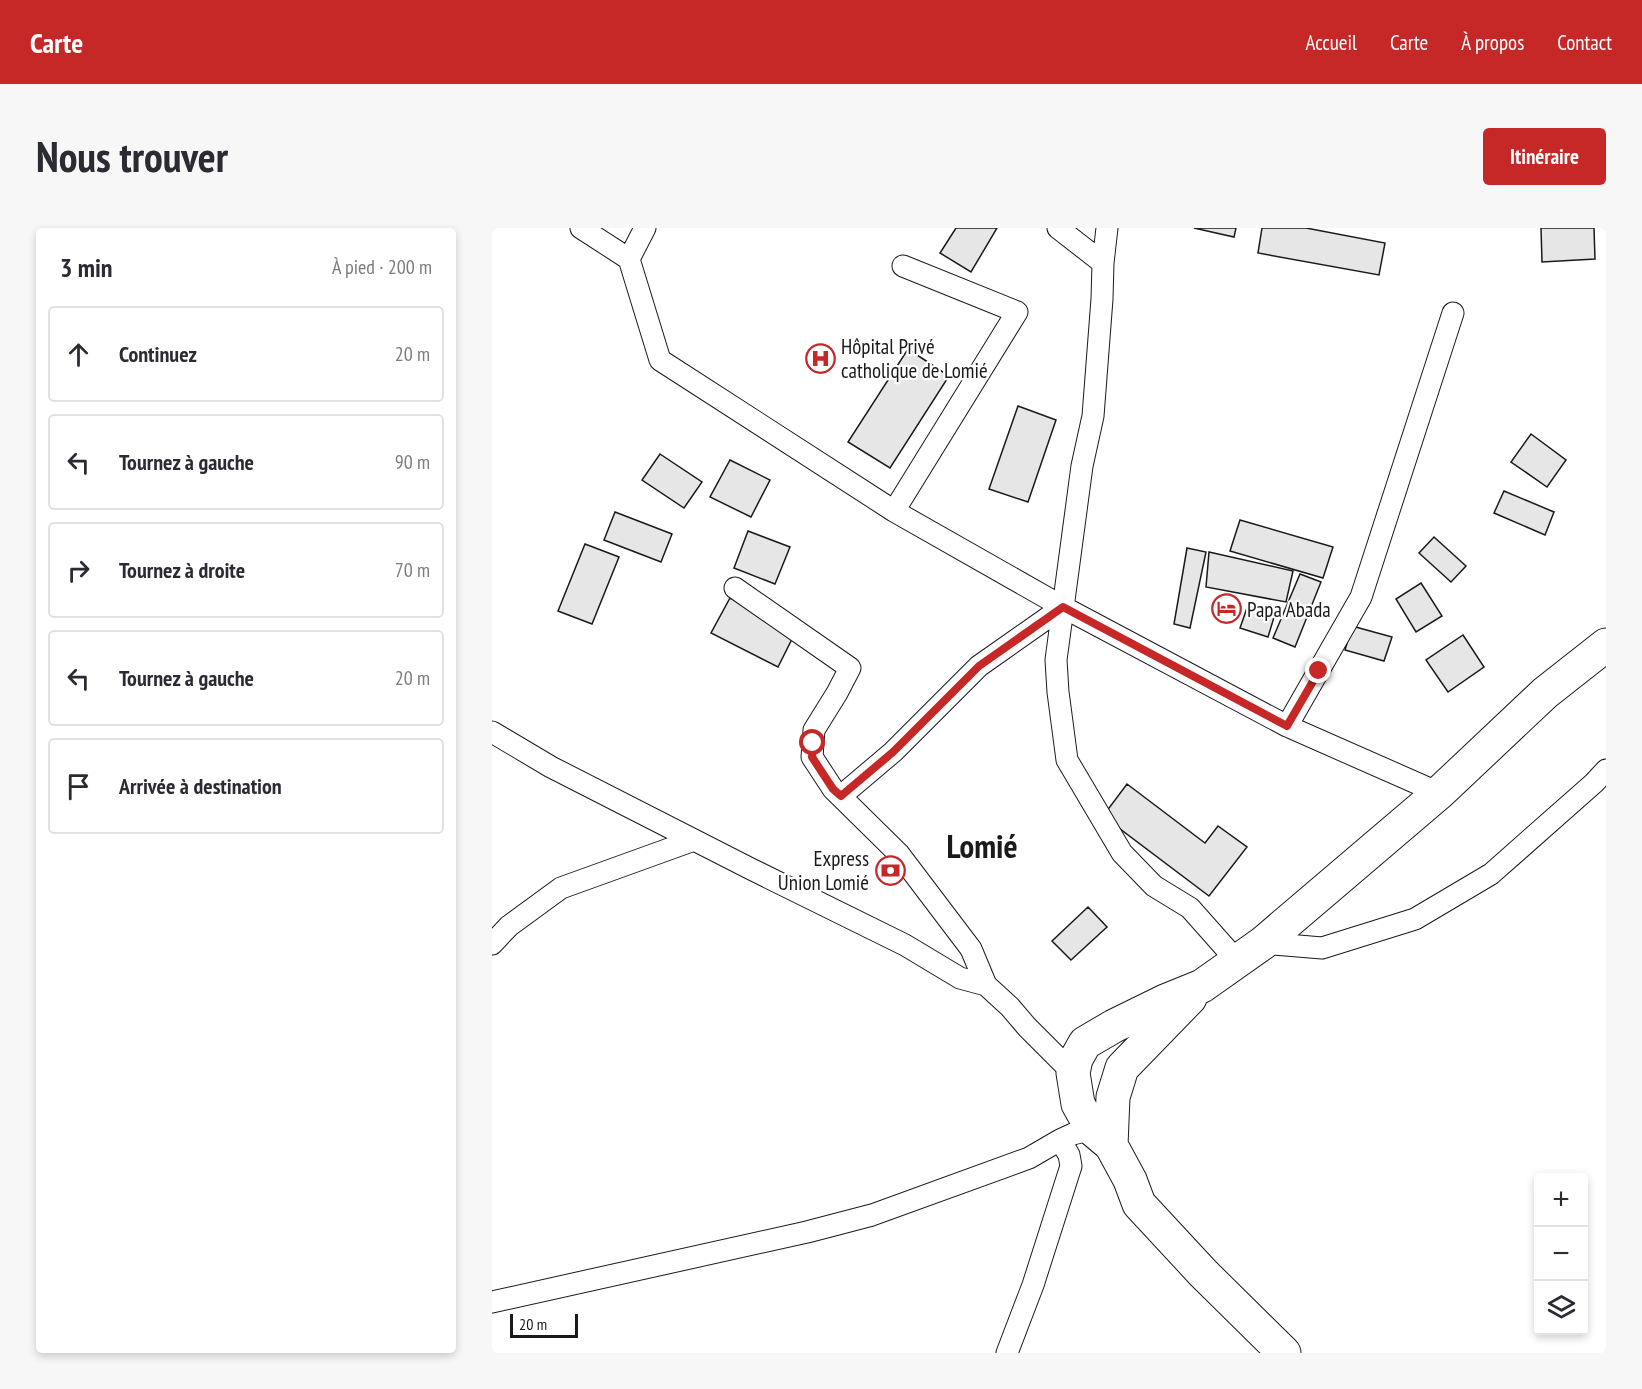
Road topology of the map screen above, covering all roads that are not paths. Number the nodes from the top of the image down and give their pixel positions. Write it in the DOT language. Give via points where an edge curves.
graph roads {
  1 [pos="581,228"];
  2 [pos="645,228"];
  3 [pos="1058,228"];
  4 [pos="1107,228"];
  5 [pos="629,259"];
  6 [pos="1103,263"];
  7 [pos="903,266"];
  8 [pos="1453,313"];
  9 [pos="894,511"];
  10 [pos="735,588"];
  11 [pos="1063,607"];
  12 [pos="1606,645"];
  13 [pos="1287,726"];
  14 [pos="492,732"];
  15 [pos="1606,770"];
  16 [pos="1438,794"];
  17 [pos="841,796"];
  18 [pos="694,840"];
  19 [pos="492,944"];
  20 [pos="1250,952"];
  21 [pos="986,985"];
  22 [pos="1202,986"];
  23 [pos="1073,1072"];
  24 [pos="1102,1137"];
  25 [pos="1060,1140"];
  26 [pos="492,1302"];
  27 [pos="1007,1353"];
  28 [pos="1284,1353"];
  1 -- 5 [label="street"];
  2 -- 5 [label="street"];
  3 -- 6 [label="street"];
  4 -- 6 [label="street"];
  5 -- 9 [label="street" via="660,360"];
  6 -- 11 [label="street" via="1093,416 1082,466"];
  7 -- 9 [label="street" via="1017,312"];
  8 -- 13 [label="street" via="1361,597"];
  9 -- 11 [label="street"];
  10 -- 17 [label="street" via="850,668 814,730 812,757"];
  11 -- 13 [label="street"];
  11 -- 17 [label="street" via="979,666 893,752"];
  11 -- 20 [label="street" via="1056,660 1067,760 1122,853 1154,886"];
  12 -- 16 [label="highway" via="1545,693"];
  13 -- 16 [label="street"];
  14 -- 18 [label="street" via="550,767"];
  15 -- 20 [label="street" via="1491,874 1415,919 1322,948"];
  16 -- 20 [label="highway"];
  17 -- 21 [label="street" via="899,854 971,949"];
  18 -- 19 [label="street" via="561,888 509,926"];
  18 -- 21 [label="street" via="905,945 960,978"];
  20 -- 22 [label="highway"];
  21 -- 23 [label="street"];
  22 -- 23 [label="highway" via="1114,1026 1085,1044"];
  22 -- 24 [label="highway" via="1122,1068"];
  23 -- 24 [label="highway" via="1078,1104"];
  24 -- 25 [label="street" via="1073,1134"];
  24 -- 28 [label="highway" via="1130,1180 1139,1204"];
  25 -- 26 [label="street" via="1029,1158 872,1215"];
  25 -- 27 [label="street" via="1071,1166"];
}
